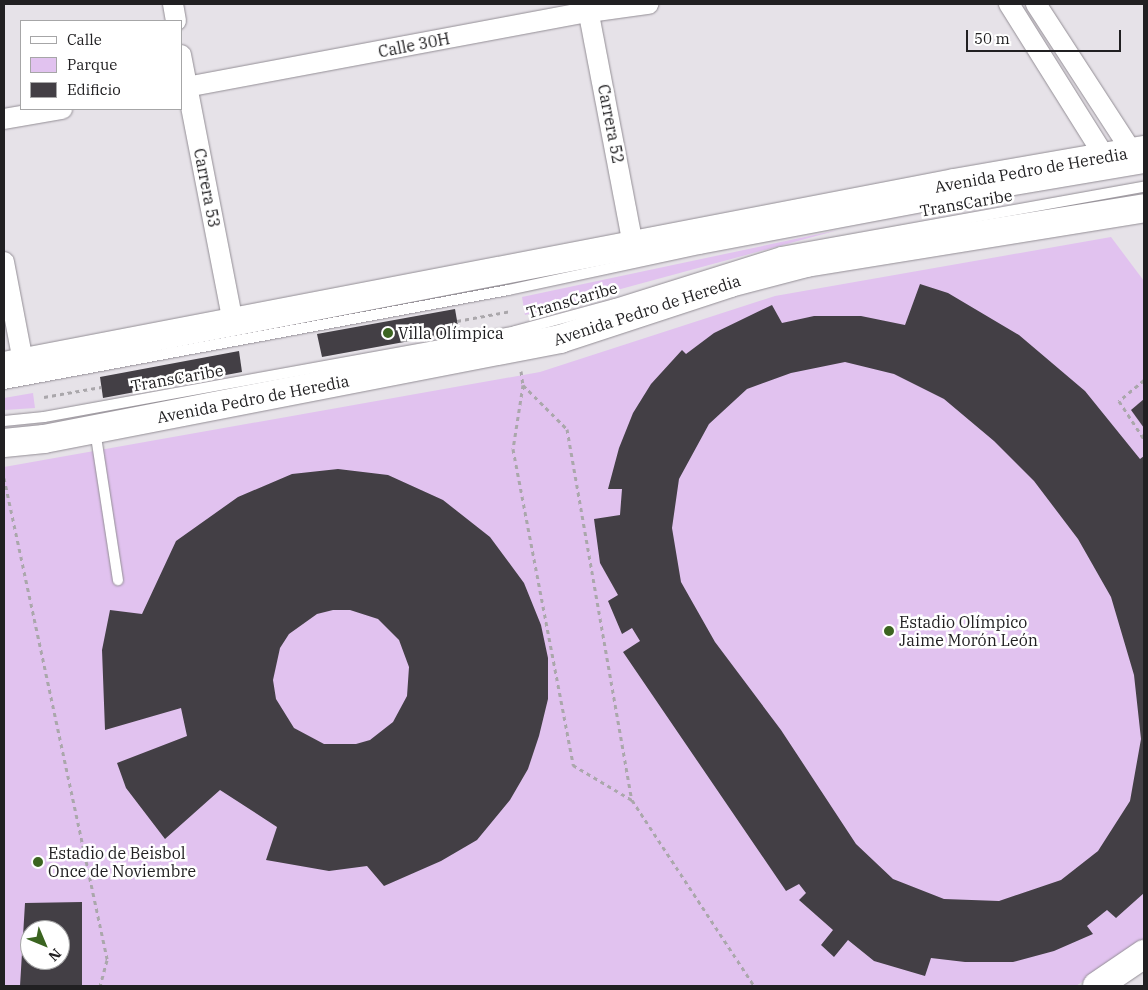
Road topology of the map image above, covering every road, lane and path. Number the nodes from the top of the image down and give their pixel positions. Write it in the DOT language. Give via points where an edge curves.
graph roads {
  1 [pos="173,4"];
  2 [pos="648,4"];
  3 [pos="1009,4"];
  4 [pos="1036,4"];
  5 [pos="588,8"];
  6 [pos="176,20"];
  7 [pos="182,66"];
  8 [pos="184,88"];
  9 [pos="56,110"];
  10 [pos="4,119"];
  11 [pos="1105,157"];
  12 [pos="1140,157"];
  13 [pos="1142,206"];
  14 [pos="633,245"];
  15 [pos="4,262"];
  16 [pos="512,311"];
  17 [pos="457,321"];
  18 [pos="232,322"];
  19 [pos="13,364"];
  20 [pos="1144,380"];
  21 [pos="4,384"];
  22 [pos="101,387"];
  23 [pos="44,397"];
  24 [pos="4,421"];
  25 [pos="95,429"];
  26 [pos="1144,439"];
  27 [pos="4,443"];
  28 [pos="4,478"];
  29 [pos="118,580"];
  30 [pos="632,800"];
  31 [pos="1144,954"];
  32 [pos="100,986"];
  33 [pos="754,986"];
  34 [pos="1096,986"];
  1 -- 6 [label="street"];
  2 -- 5 [label="street, Calle 30H"];
  3 -- 11 [label="street"];
  4 -- 12 [label="street"];
  5 -- 8 [label="street, Calle 30H"];
  5 -- 14 [label="street, Carrera 52"];
  7 -- 8 [label="street, Carrera 53"];
  8 -- 18 [label="street, Carrera 53"];
  9 -- 10 [label="street"];
  11 -- 12 [label="main road, Avenida Pedro de Heredia"];
  11 -- 14 [label="main road, Avenida Pedro de Heredia"];
  12 -- 21 [label="lane, TransCaribe" via="885,214 492,294"];
  13 -- 24 [label="lane, TransCaribe" via="781,252 609,306 515,331 44,417"];
  13 -- 25 [label="main road, Avenida Pedro de Heredia" via="806,263 730,283 560,339"];
  14 -- 18 [label="main road, Avenida Pedro de Heredia"];
  15 -- 19 [label="street"];
  16 -- 17 [label="path"];
  18 -- 19 [label="main road, Avenida Pedro de Heredia"];
  20 -- 26 [label="path" via="1119,401"];
  22 -- 23 [label="path"];
  25 -- 27 [label="main road, Avenida Pedro de Heredia"];
  25 -- 29 [label="lane"];
  28 -- 32 [label="path" via="107,960"];
  30 -- 30 [label="path" via="568,429 523,385 513,449 573,765"];
  30 -- 33 [label="path"];
  31 -- 34 [label="main road"];
}
